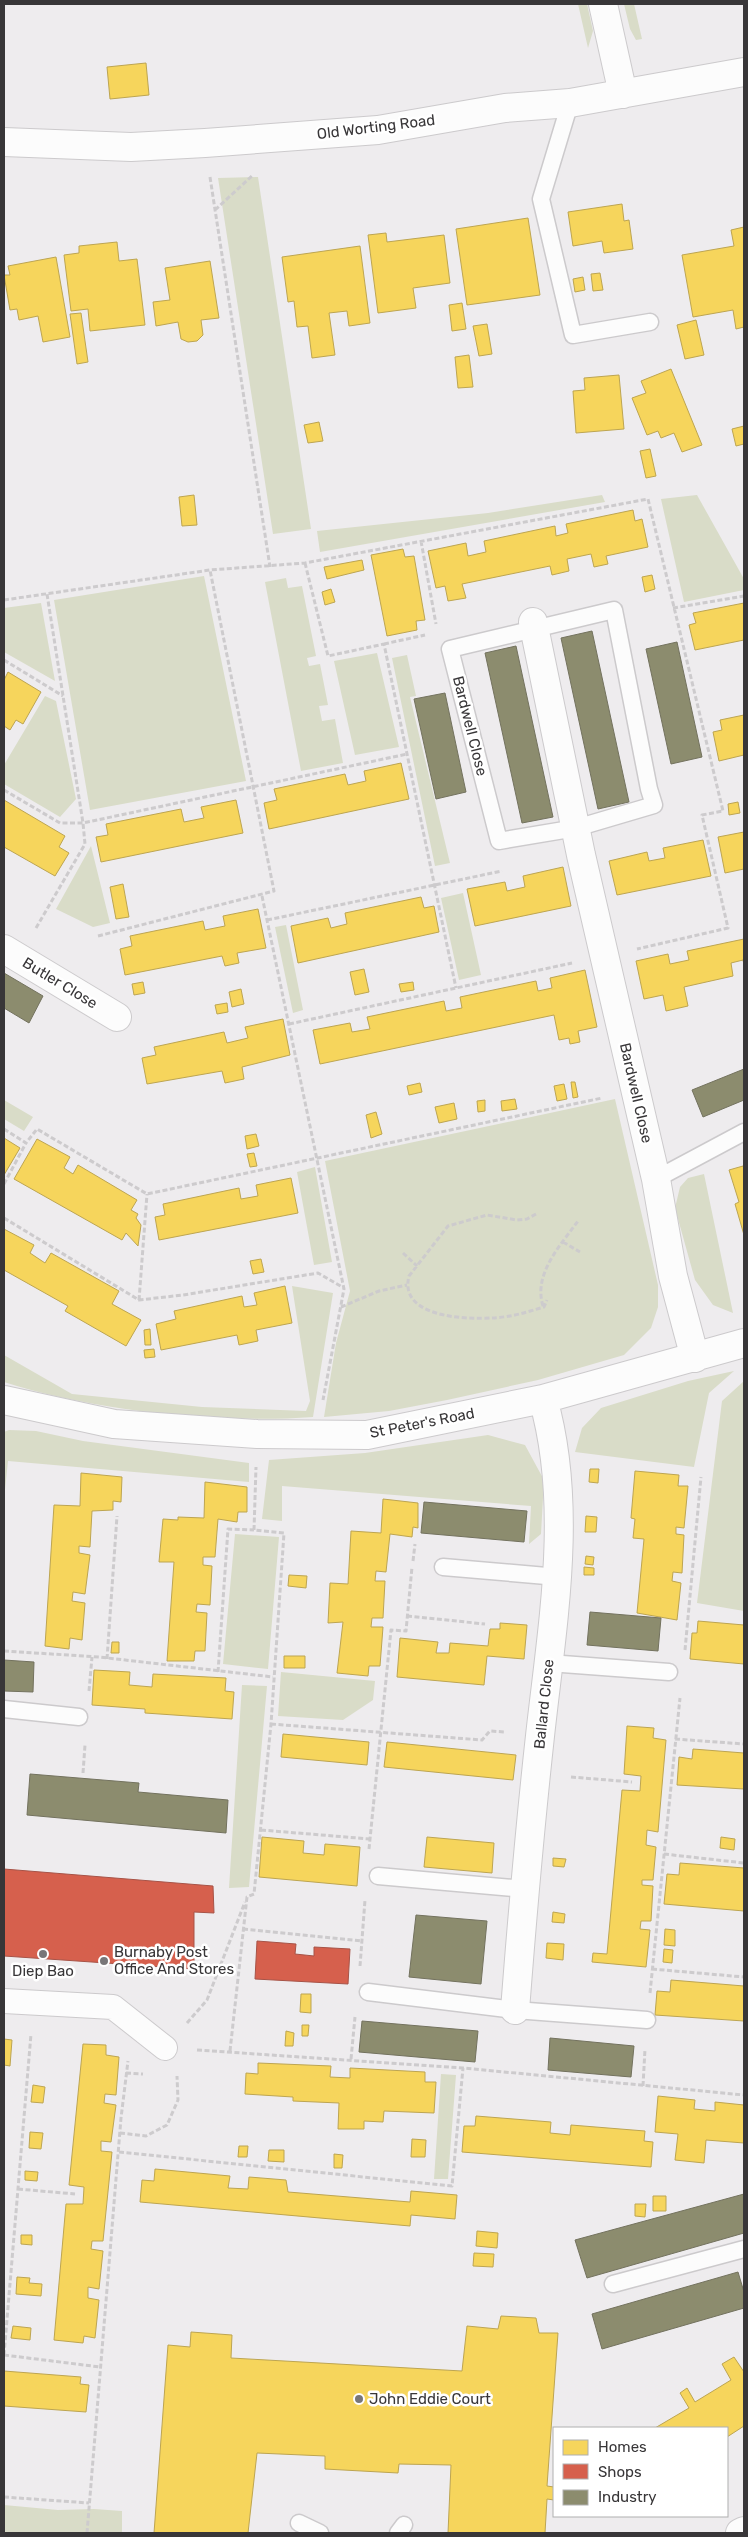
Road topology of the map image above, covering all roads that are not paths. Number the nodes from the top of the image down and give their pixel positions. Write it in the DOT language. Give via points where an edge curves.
graph roads {
  1 [pos="603,4"];
  2 [pos="744,72"];
  3 [pos="623,94"];
  4 [pos="570,102"];
  5 [pos="4,142"];
  6 [pos="650,322"];
  7 [pos="534,625"];
  8 [pos="576,828"];
  9 [pos="11,953"];
  10 [pos="117,1017"];
  11 [pos="744,1132"];
  12 [pos="656,1179"];
  13 [pos="744,1342"];
  14 [pos="695,1358"];
  15 [pos="543,1398"];
  16 [pos="4,1400"];
  17 [pos="443,1567"];
  18 [pos="558,1577"];
  19 [pos="549,1662"];
  20 [pos="669,1672"];
  21 [pos="4,1709"];
  22 [pos="79,1717"];
  23 [pos="378,1876"];
  24 [pos="525,1889"];
  25 [pos="368,1992"];
  26 [pos="4,2000"];
  27 [pos="515,2010"];
  28 [pos="647,2020"];
  29 [pos="165,2048"];
  30 [pos="744,2249"];
  31 [pos="613,2284"];
  32 [pos="299,2523"];
  33 [pos="744,2531"];
  34 [pos="320,2533"];
  35 [pos="740,2533"];
  1 -- 3 [label="street"];
  2 -- 3 [label="street, Old Worting Road"];
  3 -- 4 [label="street, Old Worting Road"];
  4 -- 5 [label="street, Old Worting Road" via="505,108 378,130 205,144 131,147"];
  4 -- 6 [label="lane" via="541,199 574,335"];
  7 -- 8 [label="street, Bardwell Close"];
  7 -- 8 [label="lane, Bardwell Close" via="614,610 654,805"];
  7 -- 8 [label="lane, Bardwell Close" via="450,649 499,841"];
  8 -- 12 [label="street, Bardwell Close"];
  9 -- 10 [label="street, Butler Close"];
  11 -- 12 [label="lane"];
  12 -- 14 [label="street, Bardwell Close" via="673,1276"];
  13 -- 14 [label="street, St Peter's Road"];
  14 -- 15 [label="street, St Peter's Road"];
  15 -- 16 [label="street, St Peter's Road" via="367,1435 257,1434 114,1424"];
  15 -- 18 [label="street, Ballard Close" via="549,1419 560,1520"];
  17 -- 18 [label="lane"];
  18 -- 19 [label="street, Ballard Close"];
  19 -- 20 [label="lane"];
  19 -- 24 [label="street, Ballard Close"];
  21 -- 22 [label="lane"];
  23 -- 24 [label="lane"];
  24 -- 27 [label="street, Ballard Close"];
  25 -- 27 [label="lane"];
  26 -- 29 [label="street" via="113,2006"];
  27 -- 28 [label="lane"];
  30 -- 31 [label="lane"];
  32 -- 34 [label="lane"];
  33 -- 35 [label="street"];
}
